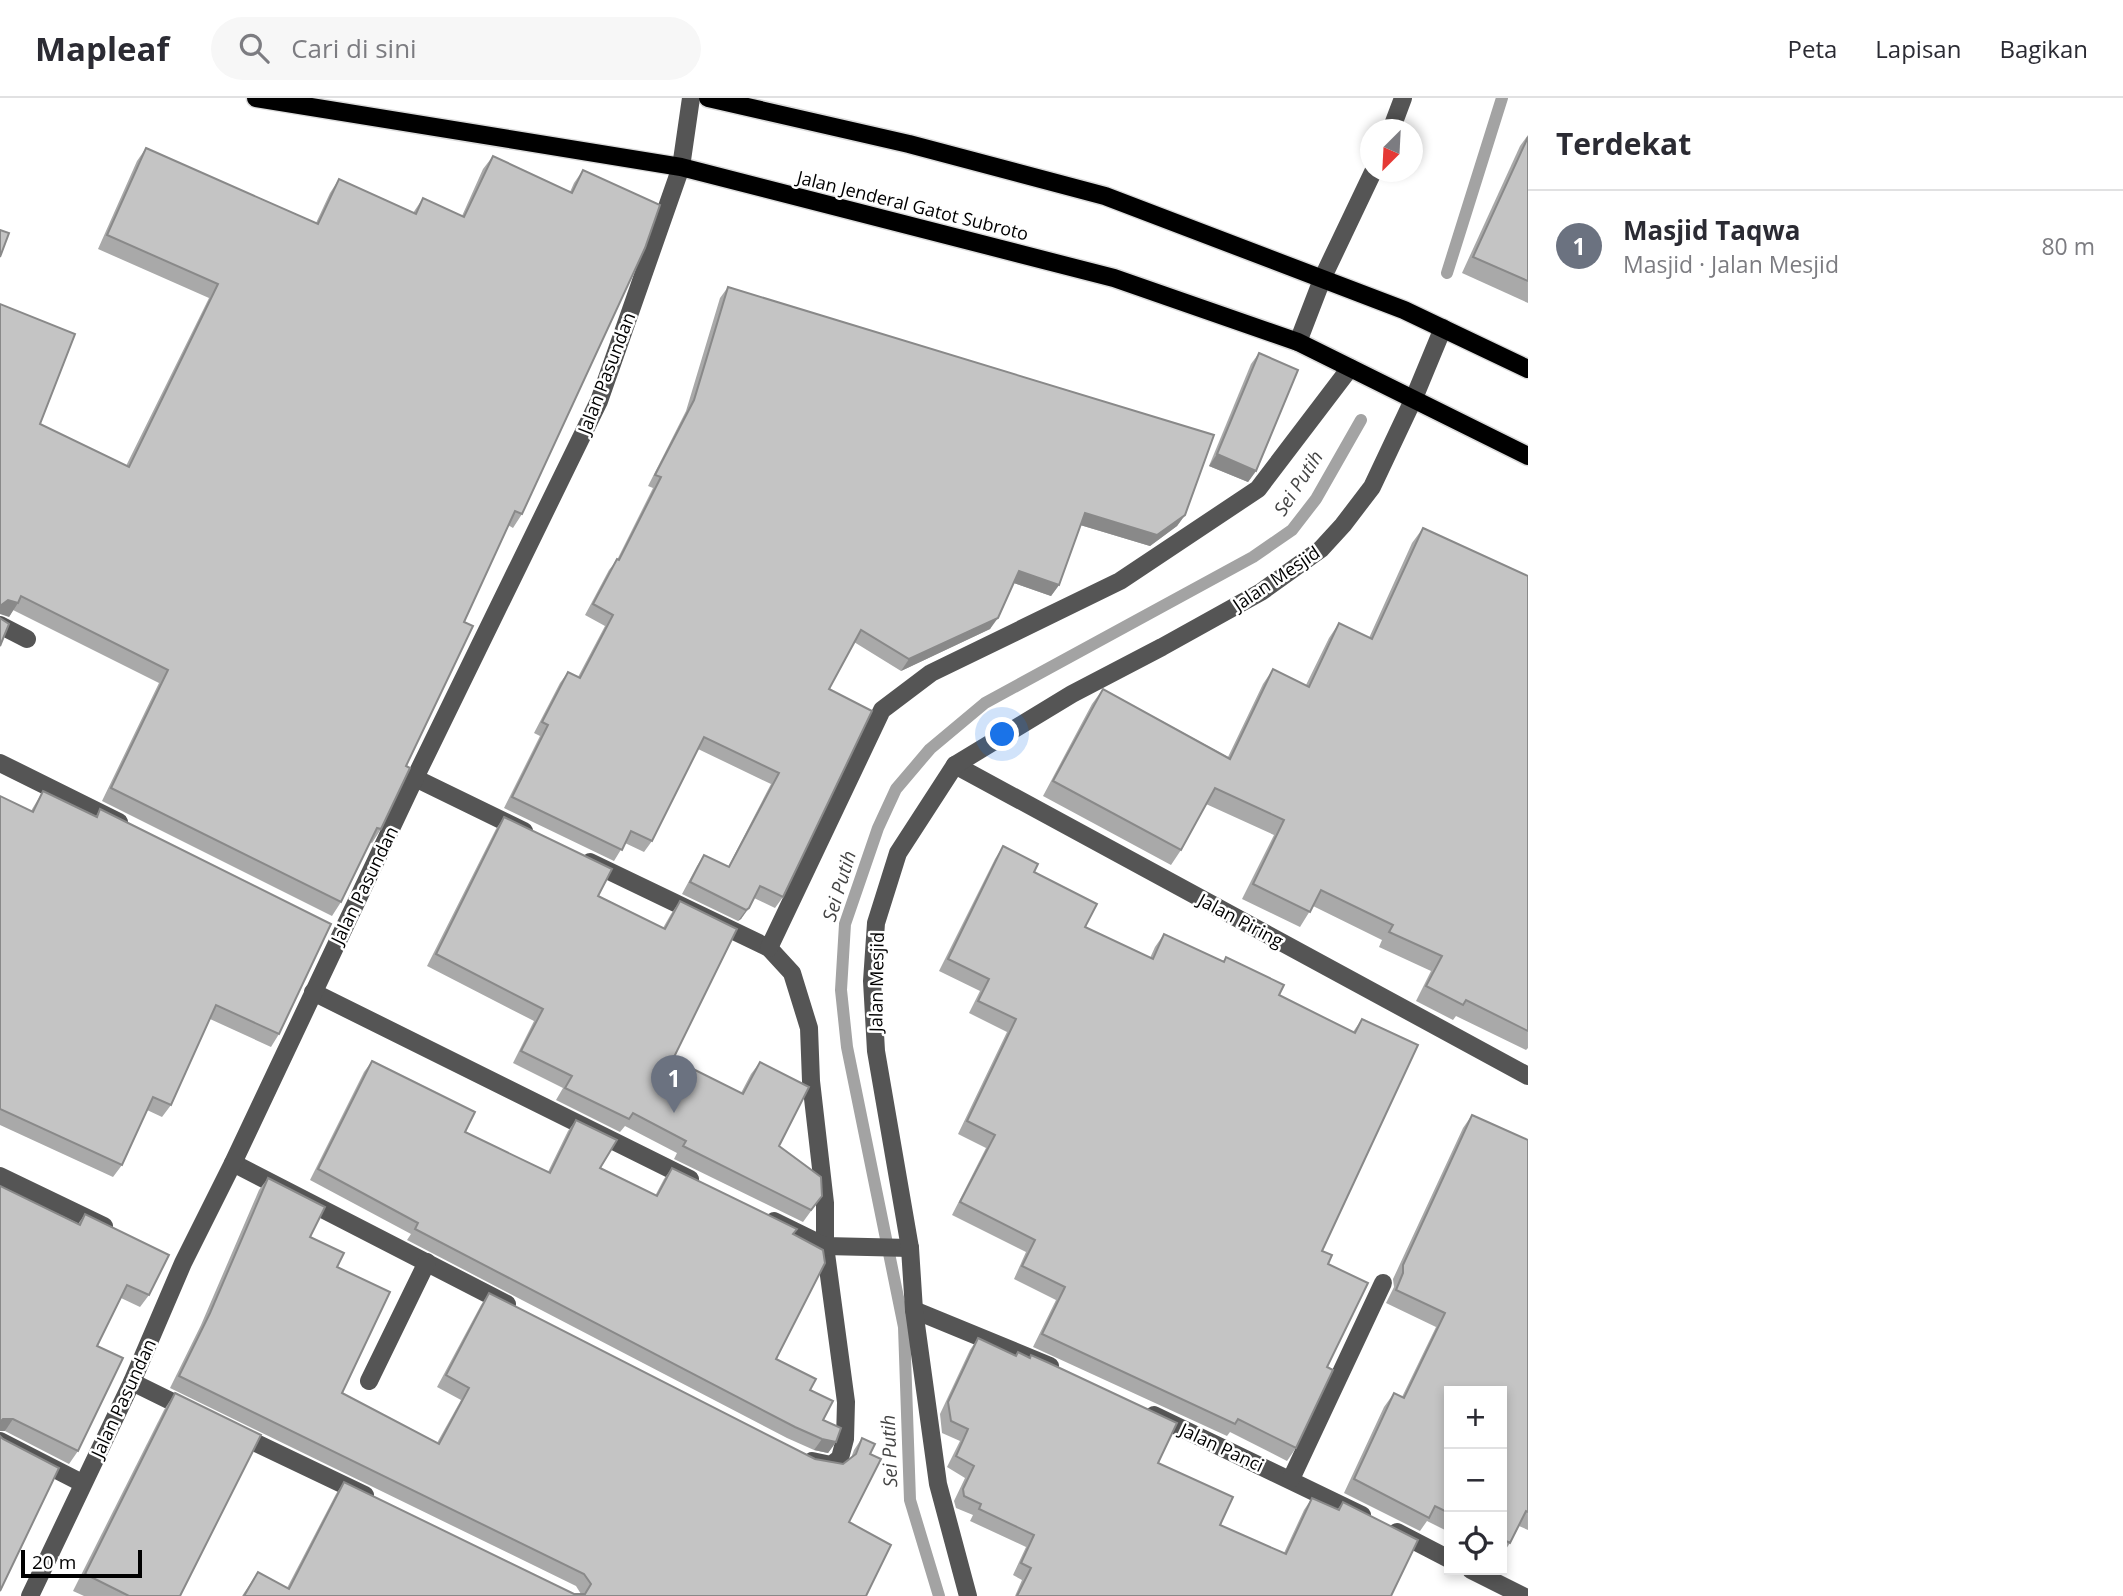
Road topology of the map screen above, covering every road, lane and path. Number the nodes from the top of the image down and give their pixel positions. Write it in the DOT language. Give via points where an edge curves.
graph roads {
  1 [pos="256,98"];
  2 [pos="691,98"];
  3 [pos="708,98"];
  4 [pos="1404,98"];
  5 [pos="1395,119"];
  6 [pos="681,167"];
  7 [pos="1368,182"];
  8 [pos="1323,277"];
  9 [pos="1443,328"];
  10 [pos="1298,342"];
  11 [pos="1350,368"];
  12 [pos="1528,369"];
  13 [pos="1414,398"];
  14 [pos="1528,456"];
  15 [pos="0,625"];
  16 [pos="27,639"];
  17 [pos="0,763"];
  18 [pos="955,765"];
  19 [pos="415,778"];
  20 [pos="134,830"];
  21 [pos="537,837"];
  22 [pos="574,854"];
  23 [pos="769,948"];
  24 [pos="313,992"];
  25 [pos="1528,1076"];
  26 [pos="233,1163"];
  27 [pos="0,1177"];
  28 [pos="700,1184"];
  29 [pos="763,1215"];
  30 [pos="122,1234"];
  31 [pos="825,1246"];
  32 [pos="907,1248"];
  33 [pos="427,1262"];
  34 [pos="1383,1283"];
  35 [pos="914,1310"];
  36 [pos="525,1313"];
  37 [pos="1070,1376"];
  38 [pos="369,1381"];
  39 [pos="132,1382"];
  40 [pos="1144,1410"];
  41 [pos="0,1441"];
  42 [pos="792,1452"];
  43 [pos="1291,1479"];
  44 [pos="82,1483"];
  45 [pos="379,1502"];
  46 [pos="1444,1556"];
  47 [pos="1481,1575"];
  48 [pos="30,1596"];
  49 [pos="968,1596"];
  50 [pos="1523,1596"];
  1 -- 6 [label="main road, Jalan Jenderal Gatot Subroto"];
  2 -- 6 [label="street, Jalan Pasundan"];
  3 -- 8 [label="main road" via="909,144 1105,196"];
  4 -- 5 [label="street"];
  6 -- 10 [label="main road, Jalan Jenderal Gatot Subroto" via="1114,278"];
  6 -- 19 [label="street, Jalan Pasundan" via="599,401"];
  7 -- 8 [label="street"];
  8 -- 9 [label="main road"];
  8 -- 10 [label="street"];
  9 -- 12 [label="main road"];
  9 -- 13 [label="street, Jalan Mesjid"];
  10 -- 11 [label="main road, Jalan Jenderal Gatot Subroto"];
  11 -- 13 [label="main road, Jalan Jenderal Gatot Subroto"];
  11 -- 23 [label="street" via="1258,489 1120,581 931,673 882,710"];
  13 -- 14 [label="main road, Jalan Jenderal Gatot Subroto"];
  13 -- 18 [label="street, Jalan Mesjid" via="1372,487 1321,549 1261,592 1072,694"];
  15 -- 16 [label="street"];
  17 -- 20 [label="street"];
  18 -- 25 [label="street, Jalan Piring"];
  18 -- 32 [label="street, Jalan Mesjid" via="898,853 876,923 872,981 876,1051"];
  19 -- 21 [label="street"];
  19 -- 24 [label="street, Jalan Pasundan" via="335,930"];
  22 -- 23 [label="street"];
  23 -- 31 [label="street" via="792,973 809,1028"];
  24 -- 26 [label="street, Jalan Pasundan"];
  24 -- 28 [label="street"];
  26 -- 33 [label="street"];
  26 -- 39 [label="street, Jalan Pasundan" via="177,1260"];
  27 -- 30 [label="street"];
  29 -- 31 [label="street"];
  31 -- 32 [label="street"];
  31 -- 42 [label="street" via="846,1402 845,1439 839,1458 831,1465"];
  32 -- 35 [label="street, Jalan Mesjid"];
  33 -- 36 [label="street"];
  33 -- 38 [label="street"];
  34 -- 43 [label="street"];
  35 -- 37 [label="street"];
  35 -- 49 [label="street, Jalan Mesjid" via="938,1484"];
  39 -- 44 [label="street, Jalan Pasundan"];
  39 -- 45 [label="street"];
  40 -- 43 [label="street, Jalan Panci"];
  41 -- 44 [label="street"];
  43 -- 46 [label="street, Jalan Panci"];
  44 -- 48 [label="street, Jalan Pasundan"];
  47 -- 50 [label="street"];
}
